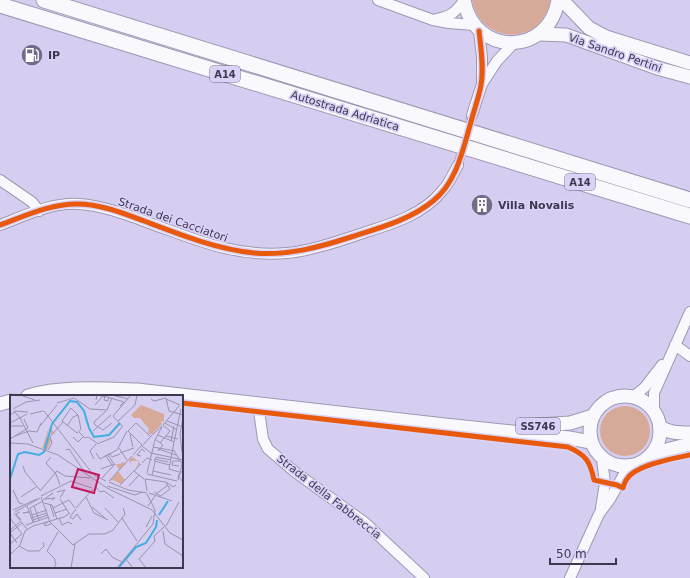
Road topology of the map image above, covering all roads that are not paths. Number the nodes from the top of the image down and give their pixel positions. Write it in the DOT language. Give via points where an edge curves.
graph roads {
  1 [pos="44,0"];
  2 [pos="378,0"];
  3 [pos="464,0"];
  4 [pos="558,0"];
  5 [pos="562,0"];
  6 [pos="0,5"];
  7 [pos="433,20"];
  8 [pos="477,28"];
  9 [pos="539,34"];
  10 [pos="514,43"];
  11 [pos="690,63"];
  12 [pos="690,77"];
  13 [pos="482,84"];
  14 [pos="472,115"];
  15 [pos="458,165"];
  16 [pos="0,180"];
  17 [pos="690,200"];
  18 [pos="39,211"];
  19 [pos="690,216"];
  20 [pos="0,225"];
  21 [pos="690,312"];
  22 [pos="676,349"];
  23 [pos="690,356"];
  24 [pos="33,395"];
  25 [pos="181,395"];
  26 [pos="183,395"];
  27 [pos="633,397"];
  28 [pos="10,401"];
  29 [pos="0,404"];
  30 [pos="258,404"];
  31 [pos="654,411"];
  32 [pos="593,416"];
  33 [pos="660,427"];
  34 [pos="482,429"];
  35 [pos="690,433"];
  36 [pos="591,442"];
  37 [pos="690,444"];
  38 [pos="654,452"];
  39 [pos="602,459"];
  40 [pos="628,467"];
  41 [pos="599,514"];
  42 [pos="424,578"];
  43 [pos="570,578"];
  1 -- 17 [label="highway, Autostrada Adriatica / A14"];
  2 -- 7 [label="street"];
  3 -- 7 [label="street" via="455,13"];
  3 -- 8 [label="main road" via="468,14"];
  4 -- 9 [label="main road, Via Sandro Pertini" via="549,24"];
  5 -- 11 [label="main road, Via Sandro Pertini" via="589,28 606,37"];
  6 -- 19 [label="highway, Autostrada Adriatica / A14"];
  7 -- 8 [label="street"];
  8 -- 10 [label="main road, Via Sandro Pertini" via="489,38"];
  8 -- 13 [label="street" via="482,56"];
  9 -- 10 [label="main road, Via Sandro Pertini"];
  9 -- 12 [label="main road, Via Sandro Pertini" via="566,35 657,68"];
  10 -- 13 [label="street" via="497,61"];
  13 -- 14 [label="street"];
  15 -- 18 [label="street, Strada dei Cacciatori" via="442,192 412,214 330,243 287,253 256,253 210,245 109,208 78,204"];
  16 -- 18 [label="street" via="32,202"];
  18 -- 20 [label="street, Strada dei Cacciatori"];
  21 -- 22 [label="street"];
  22 -- 23 [label="street"];
  22 -- 27 [label="street" via="645,387"];
  22 -- 31 [label="street" via="654,393"];
  24 -- 25 [label="main road, SS746" via="86,388"];
  26 -- 30 [label="main road, SS746"];
  27 -- 31 [label="main road" via="649,405"];
  27 -- 32 [label="main road, SS746" via="621,396 610,400 600,406"];
  28 -- 29 [label="main road"];
  30 -- 34 [label="main road, SS746"];
  30 -- 42 [label="street, Strada della Fabbreccia" via="263,439 268,449 364,522"];
  31 -- 33 [label="main road"];
  32 -- 34 [label="main road, SS746" via="570,423"];
  32 -- 36 [label="main road" via="589,433"];
  33 -- 35 [label="main road" via="666,431"];
  33 -- 38 [label="main road" via="658,445"];
  34 -- 36 [label="main road, SS746"];
  36 -- 39 [label="main road"];
  37 -- 38 [label="main road"];
  38 -- 40 [label="main road" via="642,462"];
  39 -- 40 [label="main road" via="610,464"];
  39 -- 41 [label="street" via="605,483"];
  40 -- 41 [label="street"];
  41 -- 43 [label="street"];
}
